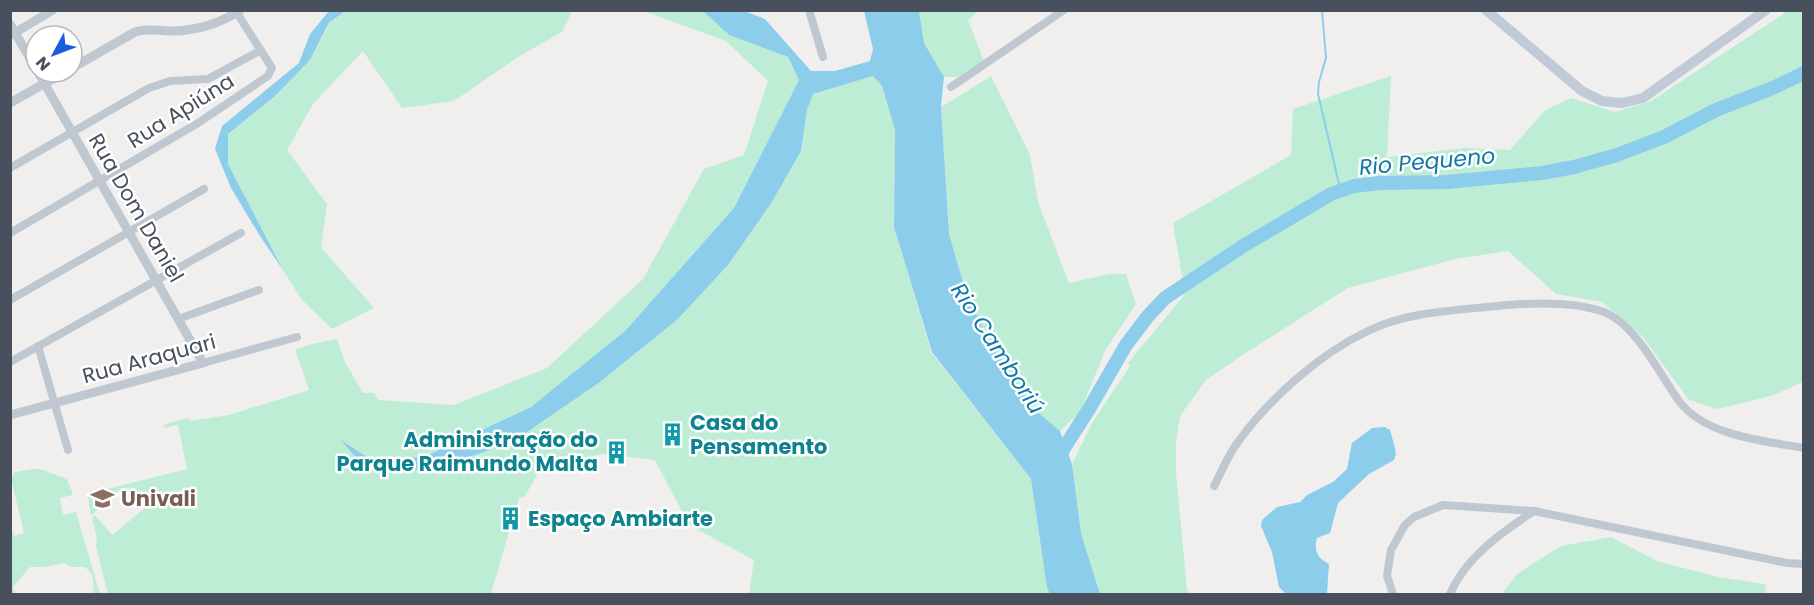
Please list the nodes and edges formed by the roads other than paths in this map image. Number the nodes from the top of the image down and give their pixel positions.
1 (53, 10) edge
2 (810, 10) edge
3 (1064, 10) edge
4 (1486, 10) edge
5 (1766, 10) edge
6 (239, 12) edge
7 (12, 30) edge
8 (24, 49) edge
9 (261, 50) junction
10 (823, 57) dead end
11 (84, 61) edge
12 (45, 84) joint
13 (951, 87) dead end
14 (10, 103) edge
15 (72, 132) junction
16 (10, 168) edge
17 (100, 181) junction
18 (204, 189) dead end
19 (129, 232) junction
20 (10, 233) edge
21 (241, 233) dead end
22 (156, 280) junction
23 (259, 291) dead end
24 (10, 300) edge
25 (178, 319) junction
26 (297, 337) dead end
27 (38, 346) junction
28 (10, 362) edge
29 (203, 363) junction
30 (54, 403) junction
31 (10, 415) edge
32 (1803, 448) edge
33 (68, 450) dead end
34 (1214, 486) dead end
35 (1534, 511) junction
36 (1803, 564) edge
37 (1393, 594) edge
38 (1450, 594) edge

1 - 7 street
2 - 10 street
3 - 13 street
4 - 5 main road
6 - 9 street
6 - 11 street
7 - 8 street, Rua Dom Daniel
9 - 15 street
9 - 17 street, Rua Apiúna
12 - 14 street
12 - 15 street, Rua Dom Daniel
15 - 16 street
15 - 17 street, Rua Dom Daniel
17 - 19 street, Rua Dom Daniel
17 - 20 street, Rua Apiúna
18 - 19 street
19 - 22 street, Rua Dom Daniel
19 - 24 street
21 - 22 street
22 - 25 street, Rua Dom Daniel
22 - 27 street
23 - 25 street
25 - 29 street, Rua Dom Daniel
26 - 29 street, Rua Araquari
27 - 28 street
27 - 30 street
29 - 30 street, Rua Araquari
30 - 31 street, Rua Araquari
30 - 33 street
32 - 34 street
35 - 36 street
35 - 37 street
35 - 38 street

